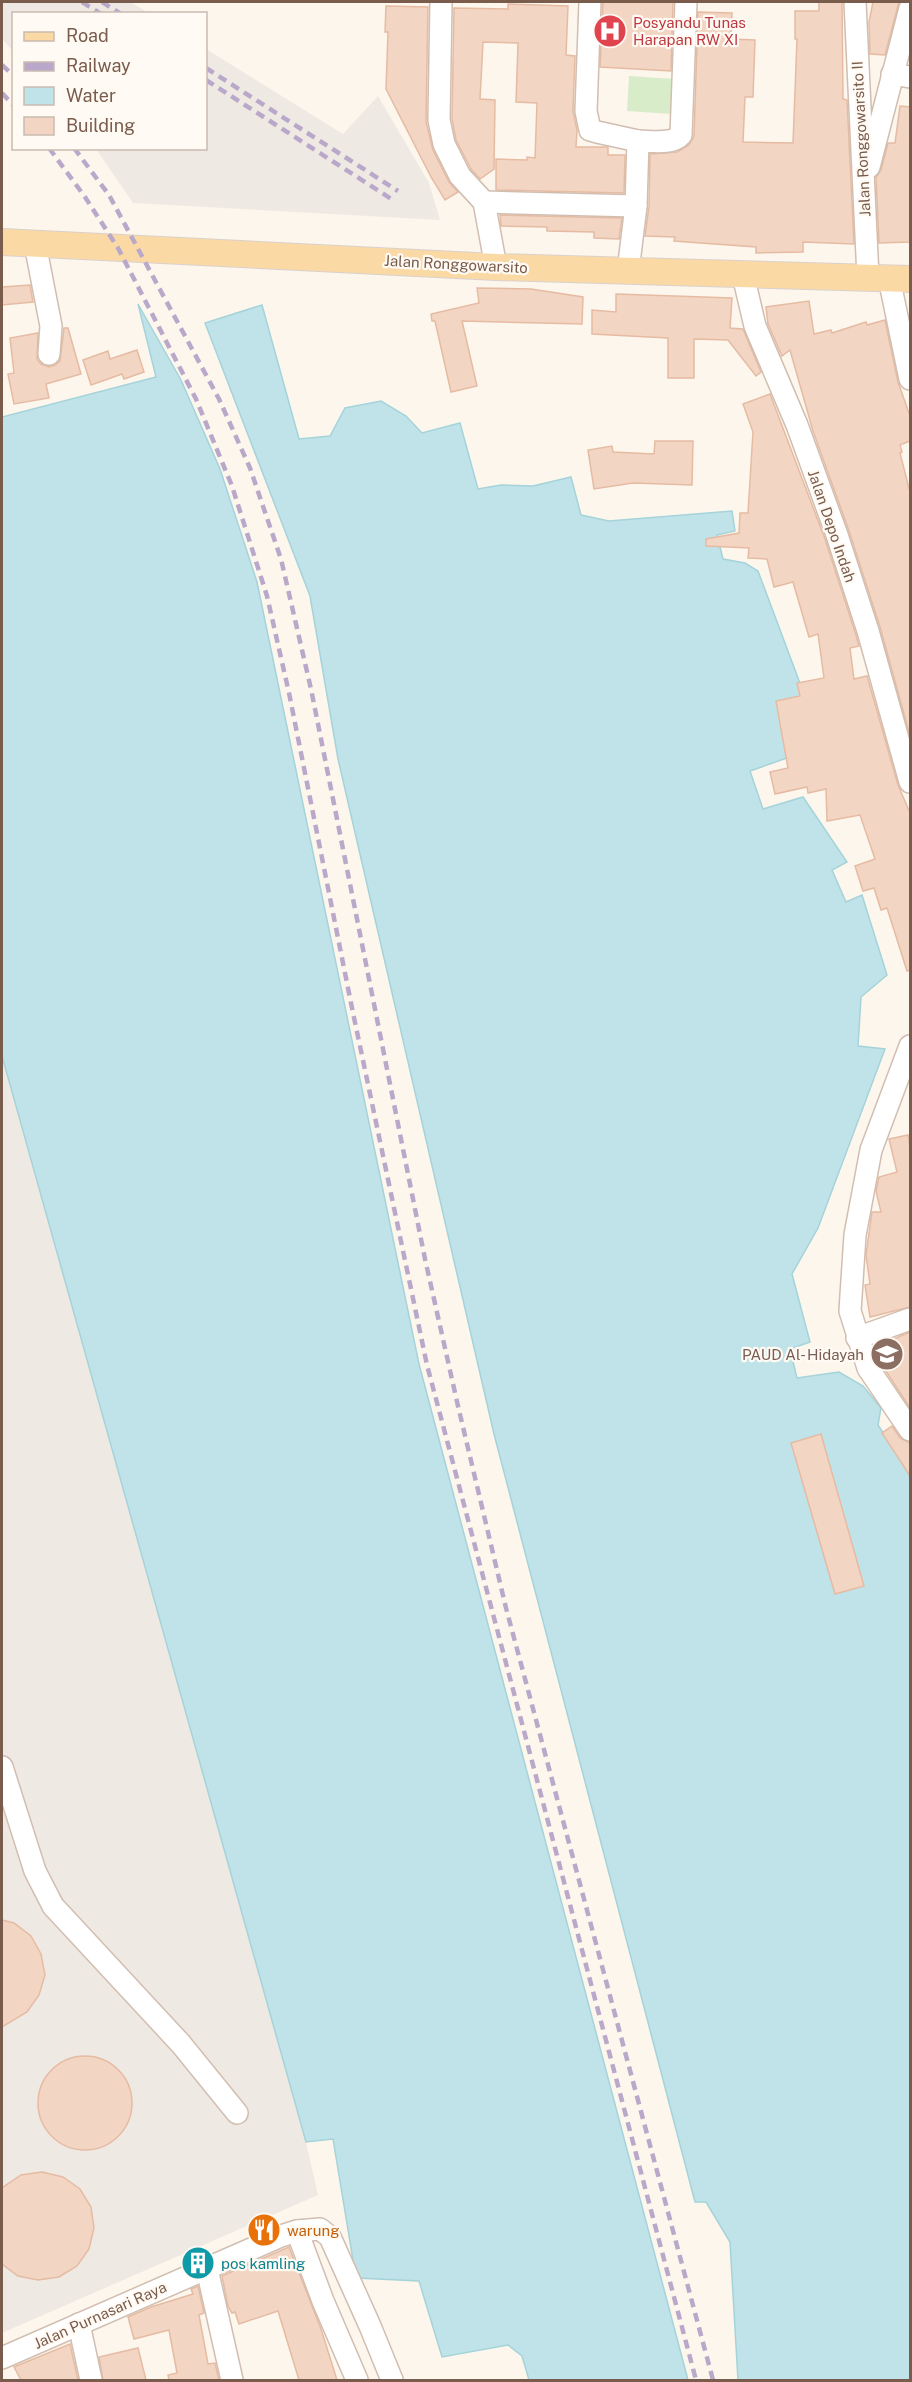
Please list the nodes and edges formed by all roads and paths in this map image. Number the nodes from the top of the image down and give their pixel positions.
1 (441, 2) edge
2 (590, 2) edge
3 (686, 2) edge
4 (855, 2) edge
5 (910, 8) edge
6 (901, 75) edge
7 (638, 141) junction
8 (863, 192) junction
9 (484, 202) junction
10 (636, 206) junction
11 (2, 242) edge
12 (35, 244) junction
13 (496, 267) junction
14 (628, 271) junction
15 (743, 274) junction
16 (889, 278) edge
17 (49, 354) dead end
18 (910, 379) edge
19 (910, 782) edge
20 (910, 1046) edge
21 (910, 1319) edge
22 (857, 1338) junction
23 (910, 1430) edge
24 (2, 1767) edge
25 (237, 2113) dead end
26 (297, 2231) junction
27 (207, 2269) junction
28 (79, 2324) junction
29 (2, 2358) edge
30 (91, 2380) edge
31 (232, 2380) edge
32 (357, 2380) edge
33 (392, 2380) edge

1 - 9 street
2 - 7 street
3 - 7 street
4 - 8 street, Jalan Ronggowarsito II
5 - 6 street
6 - 8 street
7 - 10 street
8 - 16 street, Jalan Ronggowarsito II
9 - 10 street
9 - 13 street
10 - 14 street
11 - 12 main road, Jalan Ronggowarsito
12 - 13 main road, Jalan Ronggowarsito
12 - 17 street
13 - 14 main road, Jalan Ronggowarsito
14 - 15 main road, Jalan Ronggowarsito
15 - 16 main road, Jalan Ronggowarsito
15 - 19 street, Jalan Depo Indah
16 - 18 street, Jalan Ronggowarsito II
20 - 22 street
21 - 22 street
22 - 23 street
24 - 25 street
26 - 27 street, Jalan Purnasari Raya
26 - 32 street
26 - 33 street
27 - 28 street, Jalan Purnasari Raya
27 - 31 street
28 - 29 street, Jalan Purnasari Raya
28 - 30 street

